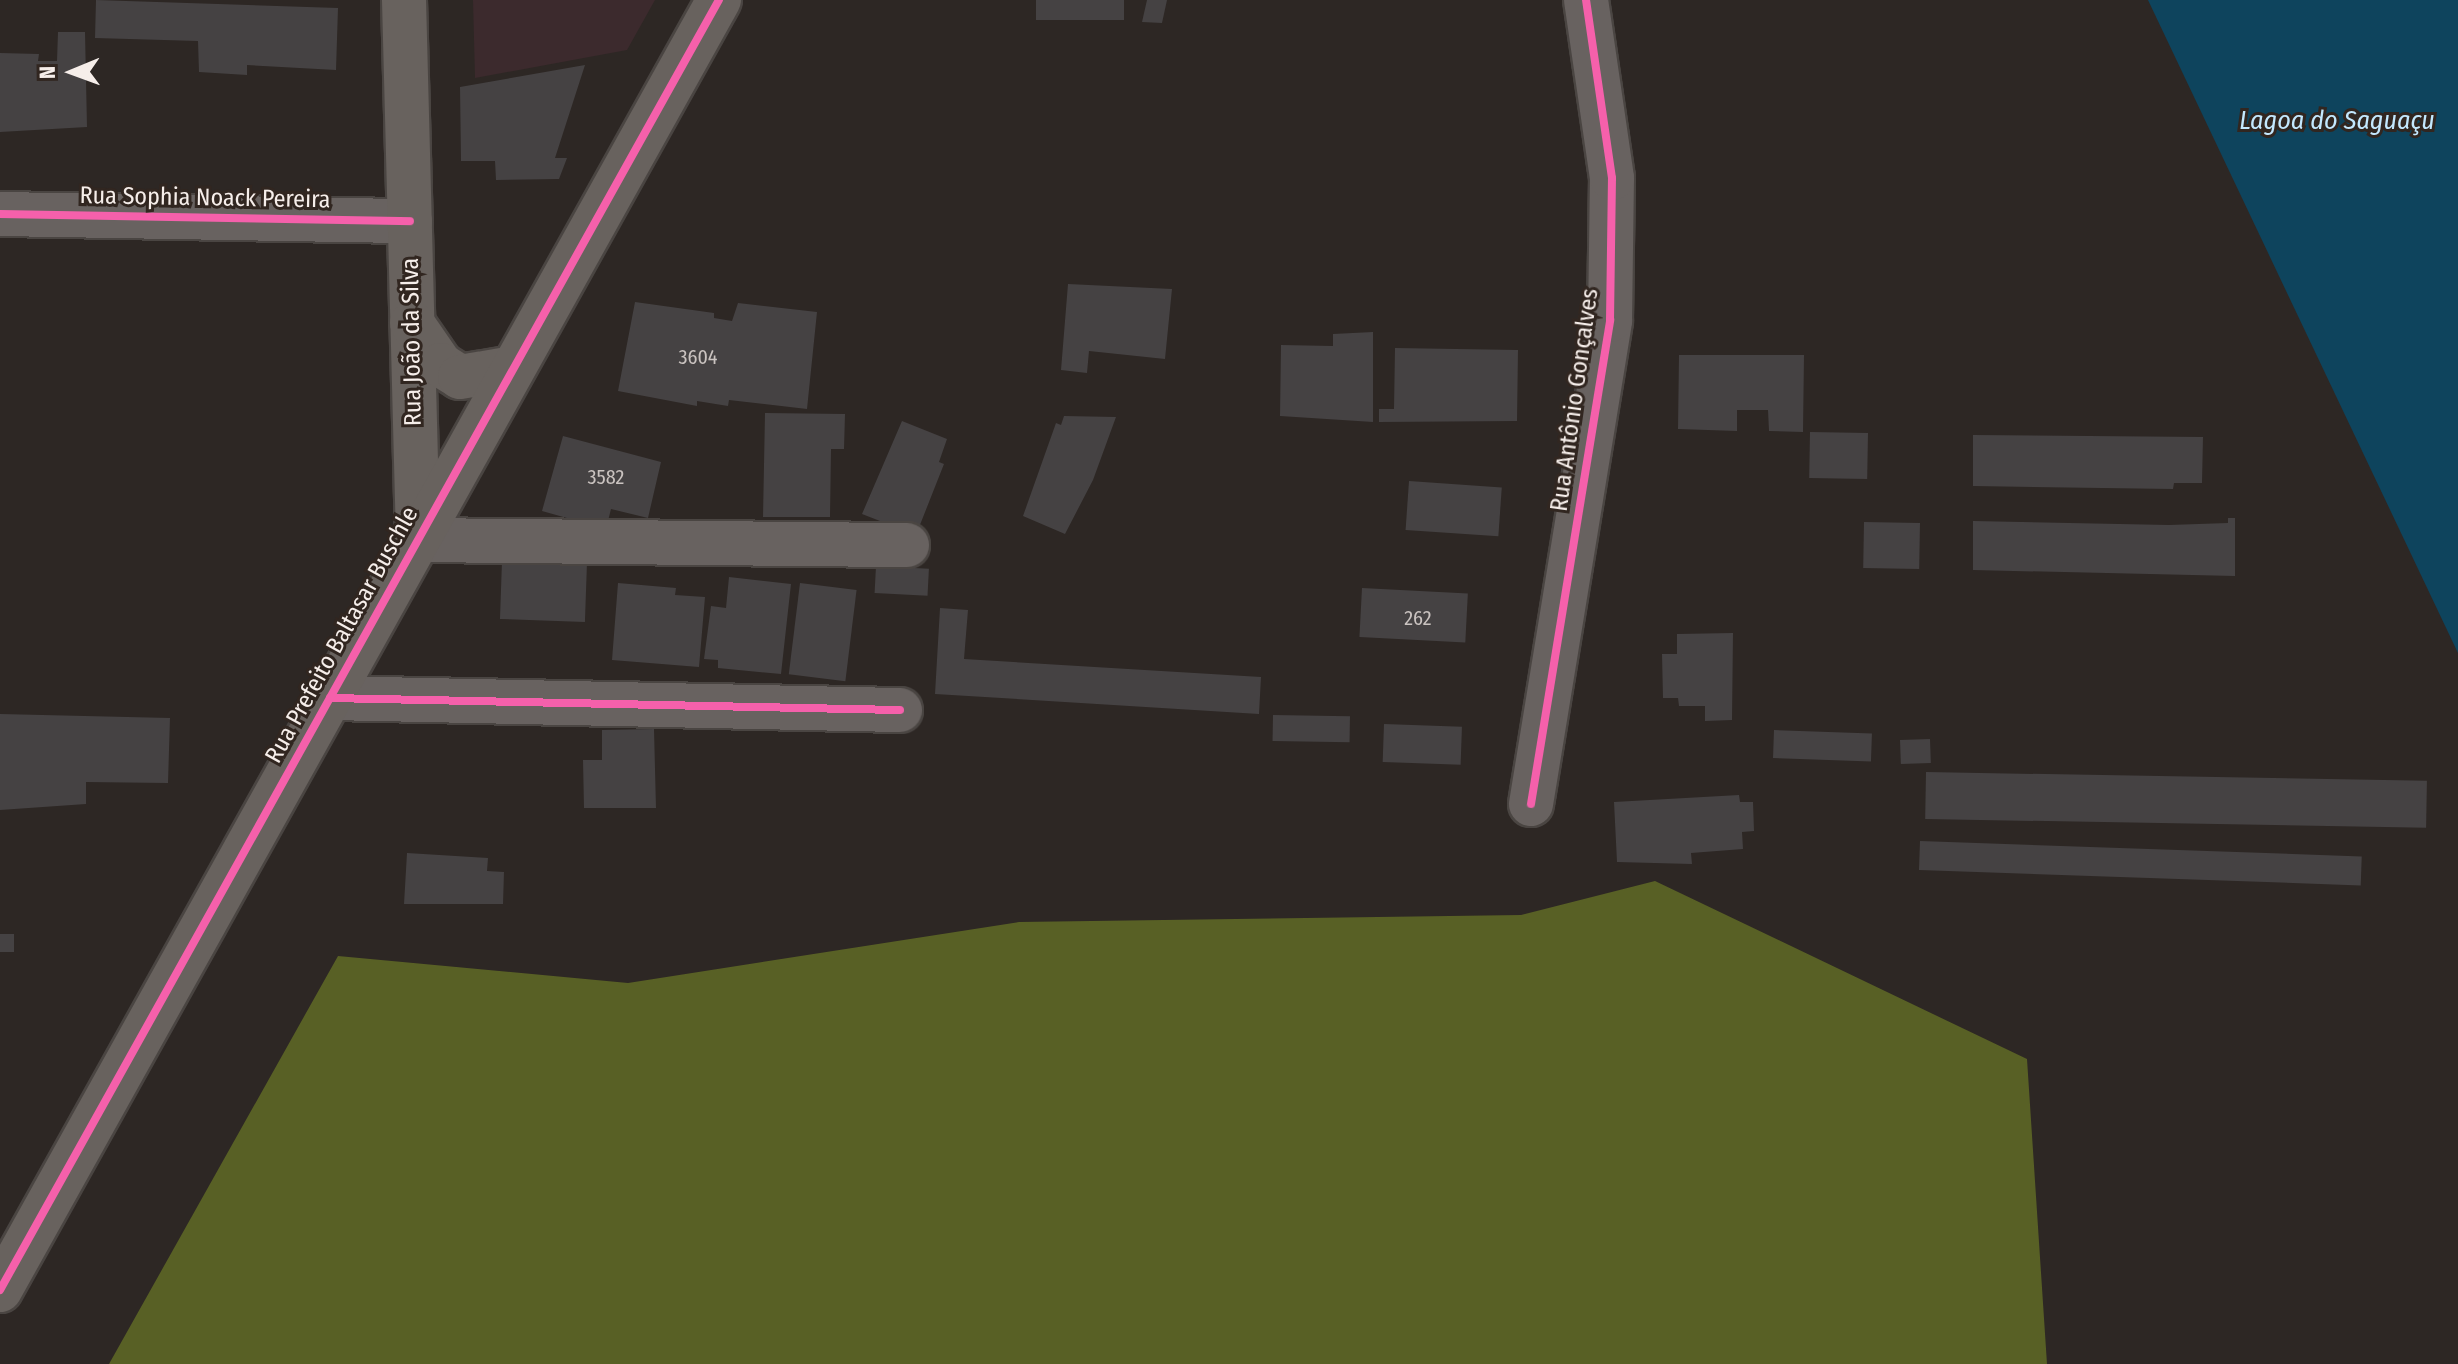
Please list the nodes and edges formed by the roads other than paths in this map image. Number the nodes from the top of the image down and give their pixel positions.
1 (404, 0) edge
2 (719, 0) edge
3 (1586, 0) edge
4 (0, 214) edge
5 (410, 221) junction
6 (412, 323) junction
7 (513, 368) junction
8 (418, 540) junction
9 (907, 545) dead end
10 (330, 698) junction
11 (900, 710) dead end
12 (1531, 804) dead end
13 (0, 1290) edge

1 - 5 main road, Rua João da Silva
2 - 7 main road, Rua Prefeito Baltasar Buschle
3 - 12 street, Rua Antônio Gonçalves
4 - 5 street, Rua Sophia Noack Pereira
5 - 6 main road, Rua João da Silva
6 - 7 main road
6 - 8 main road, Rua João da Silva
7 - 8 main road, Rua Prefeito Baltasar Buschle
8 - 9 street
8 - 10 main road, Rua Prefeito Baltasar Buschle
10 - 11 street
10 - 13 main road, Rua Prefeito Baltasar Buschle

